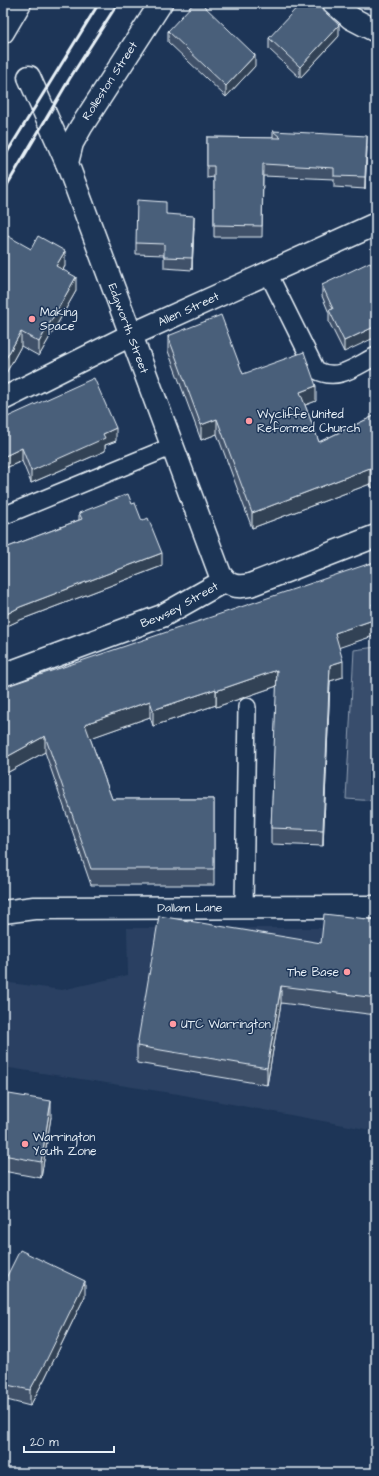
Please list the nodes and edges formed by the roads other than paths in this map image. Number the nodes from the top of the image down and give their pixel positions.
1 (20, 3) edge
2 (161, 3) edge
3 (334, 3) edge
4 (376, 31) edge
5 (3, 32) edge
6 (29, 77) dead end
7 (67, 163) junction
8 (376, 224) edge
9 (268, 273) junction
10 (131, 335) junction
11 (376, 356) edge
12 (3, 399) edge
13 (173, 446) junction
14 (3, 516) edge
15 (376, 536) edge
16 (224, 581) junction
17 (3, 675) edge
18 (247, 707) dead end
19 (244, 906) junction
20 (376, 907) edge
21 (3, 912) edge

1 - 5 main road
2 - 7 main road, Rolleston Street
3 - 4 main road
6 - 7 main road, Edgworth Street
7 - 10 main road, Edgworth Street
8 - 9 main road, Allen Street
9 - 10 main road, Allen Street
9 - 11 lane
10 - 12 main road, Allen Street
10 - 13 main road, Edgworth Street
13 - 14 lane
13 - 16 main road, Edgworth Street
15 - 16 main road, Bewsey Street
16 - 17 main road, Bewsey Street
18 - 19 lane
19 - 20 main road, Dallam Lane
19 - 21 main road, Dallam Lane

